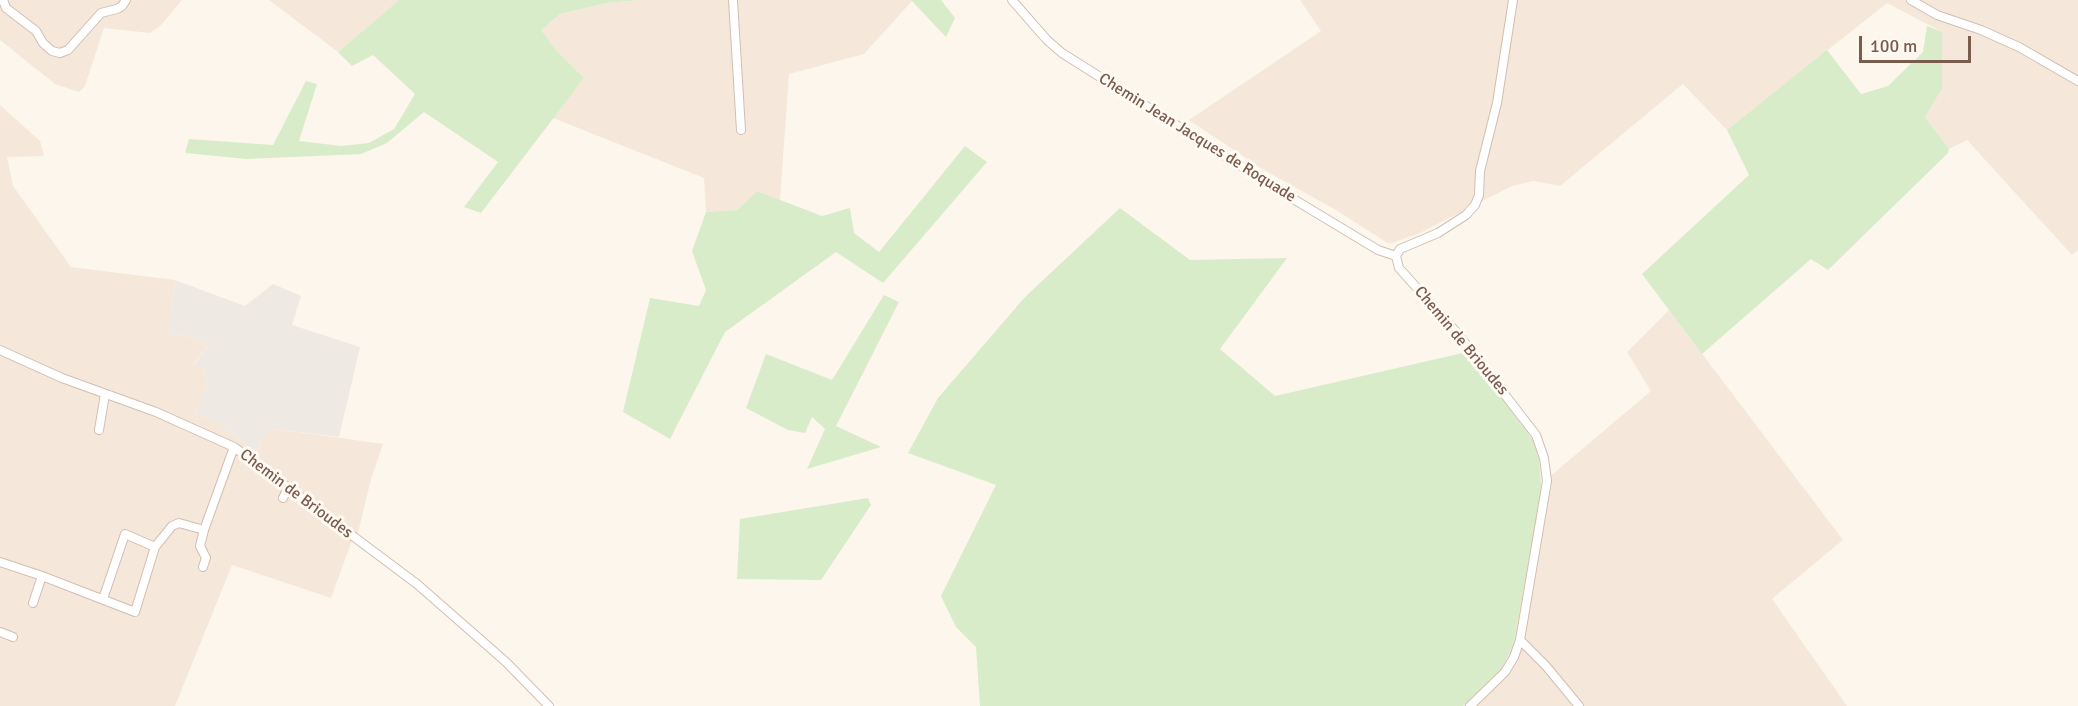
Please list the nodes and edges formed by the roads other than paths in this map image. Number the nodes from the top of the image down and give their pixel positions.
1 (3, 0) edge
2 (126, 0) edge
3 (733, 0) edge
4 (1012, 0) edge
5 (1513, 0) edge
6 (1911, 0) edge
7 (2078, 81) edge
8 (741, 130) dead end
9 (1396, 256) junction
10 (0, 350) edge
11 (105, 394) junction
12 (99, 430) dead end
13 (234, 447) junction
14 (288, 488) junction
15 (283, 498) dead end
16 (204, 530) junction
17 (155, 547) junction
18 (0, 562) edge
19 (203, 567) dead end
20 (42, 576) junction
21 (103, 599) junction
22 (33, 603) dead end
23 (0, 632) edge
24 (14, 637) dead end
25 (1520, 640) junction
26 (549, 706) edge
27 (1470, 706) edge
28 (1579, 706) edge

1 - 2 street
3 - 8 street
4 - 9 street, Chemin Jean Jacques de Roquade
5 - 9 street
6 - 7 street
9 - 25 street, Chemin de Brioudes
10 - 11 street, Chemin de Brioudes
11 - 12 street
11 - 13 street, Chemin de Brioudes
13 - 14 street, Chemin de Brioudes
13 - 16 street
14 - 15 street
14 - 26 street, Chemin de Brioudes
16 - 17 street
16 - 19 street
17 - 21 street
17 - 21 street
18 - 20 street
20 - 21 street
20 - 22 street
23 - 24 street
25 - 27 street, Chemin de Brioudes
25 - 28 street

